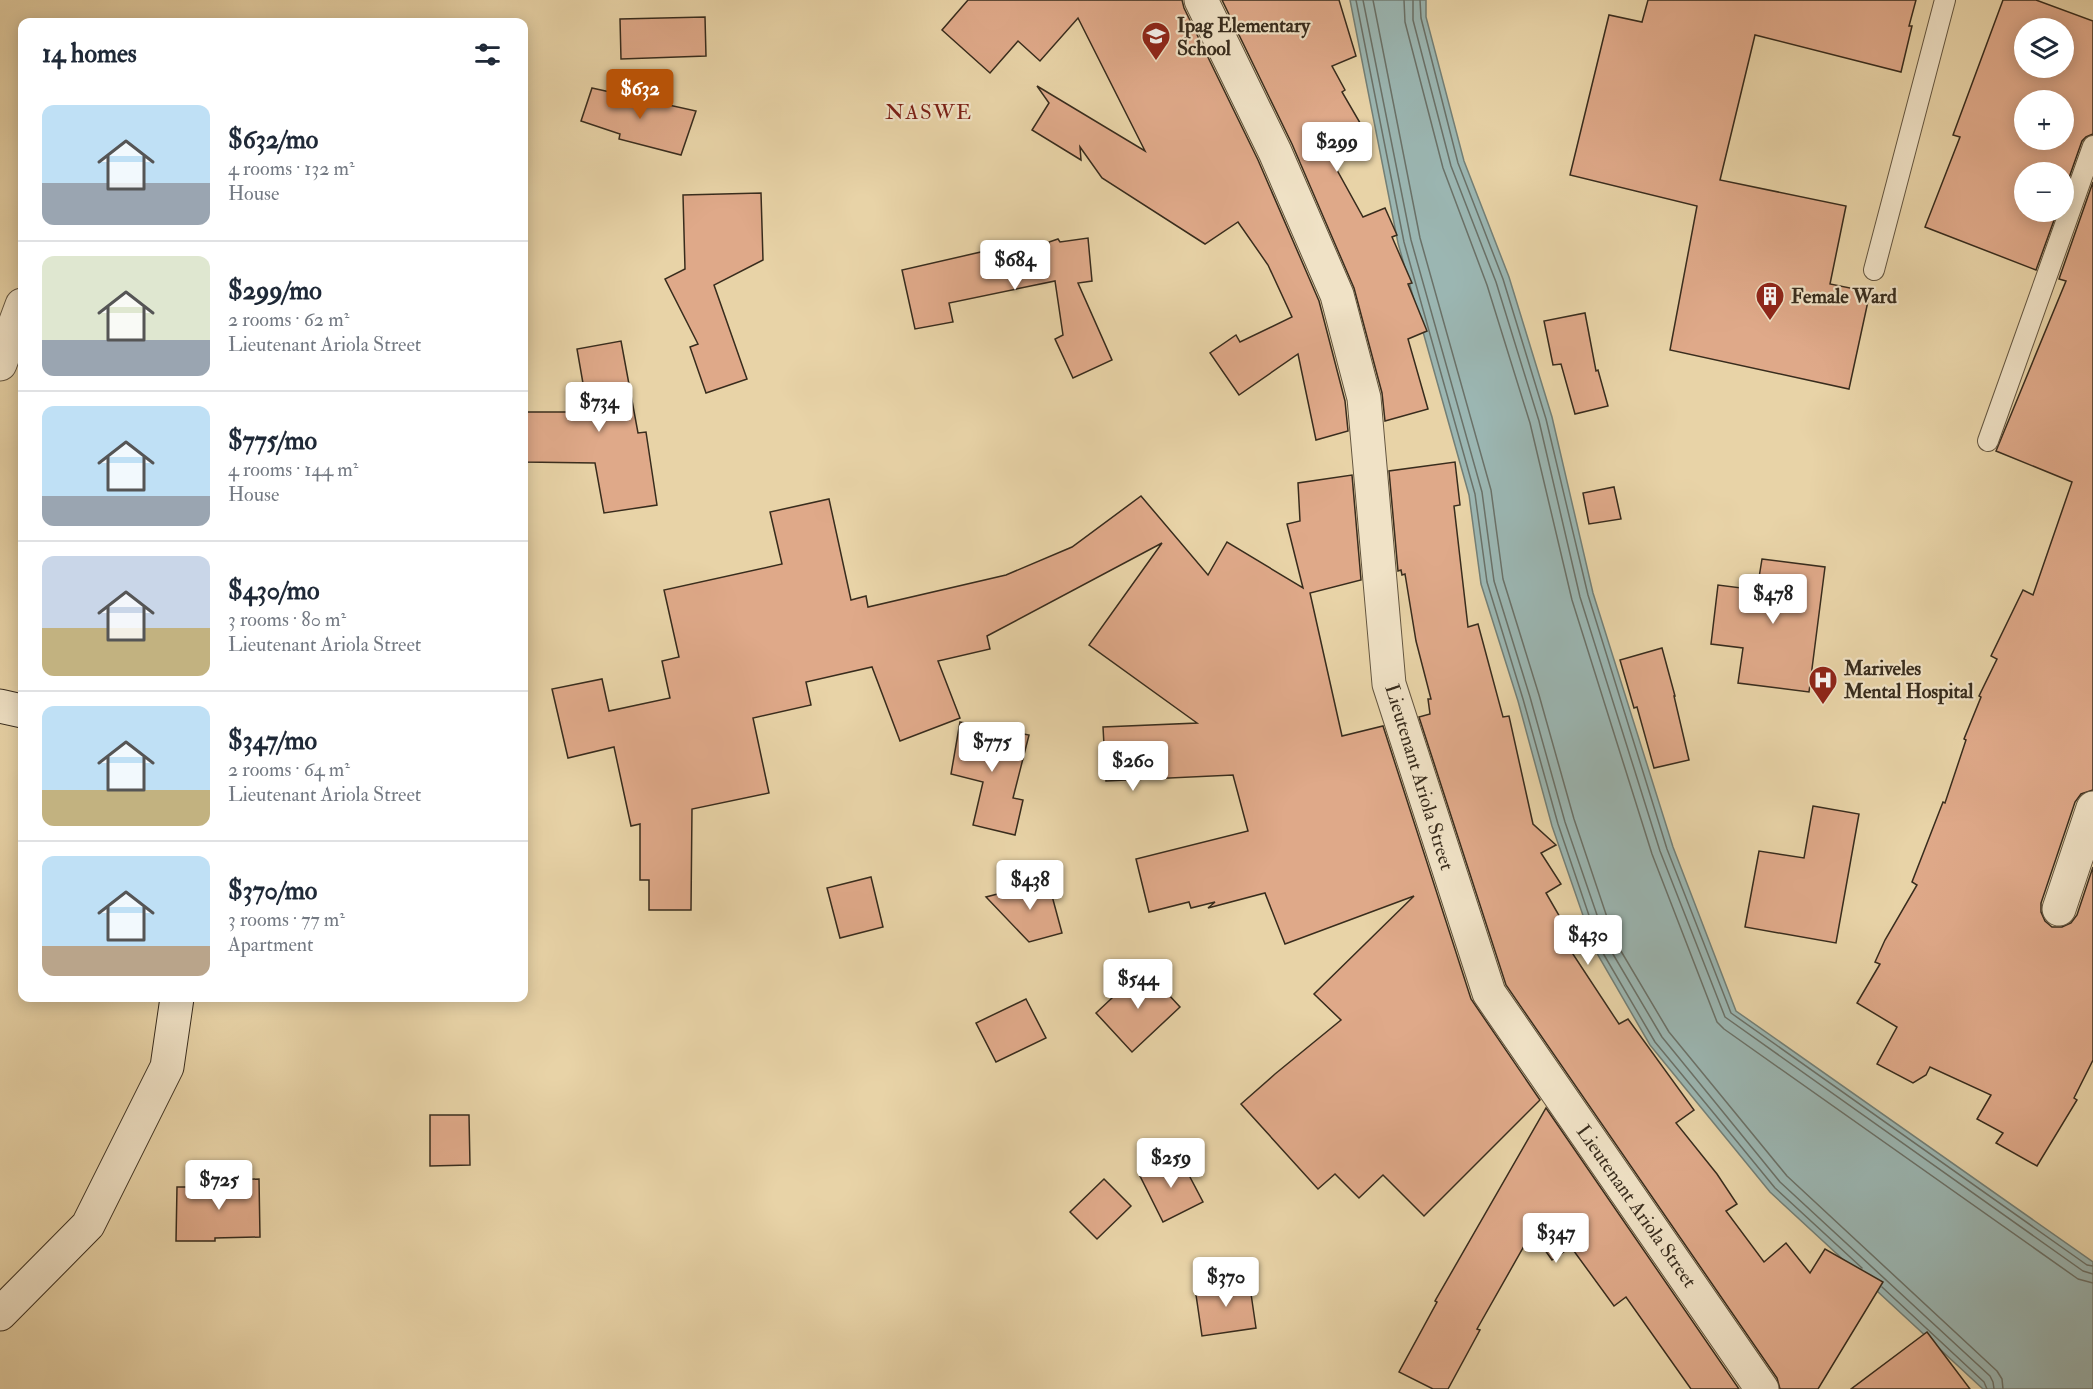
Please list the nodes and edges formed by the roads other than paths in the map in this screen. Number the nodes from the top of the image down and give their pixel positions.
1 (1201, 0) edge
2 (1945, 0) edge
3 (2093, 146) edge
4 (1874, 270) dead end
5 (18, 316) edge
6 (0, 364) edge
7 (1988, 441) dead end
8 (0, 706) edge
9 (18, 710) edge
10 (2093, 808) edge
11 (2060, 909) dead end
12 (176, 1002) edge
13 (0, 1314) edge
14 (1762, 1389) edge

1 - 14 street, Lieutenant Ariola Street
2 - 4 lane
3 - 7 lane
5 - 6 street
8 - 9 street
10 - 11 street
12 - 13 street

